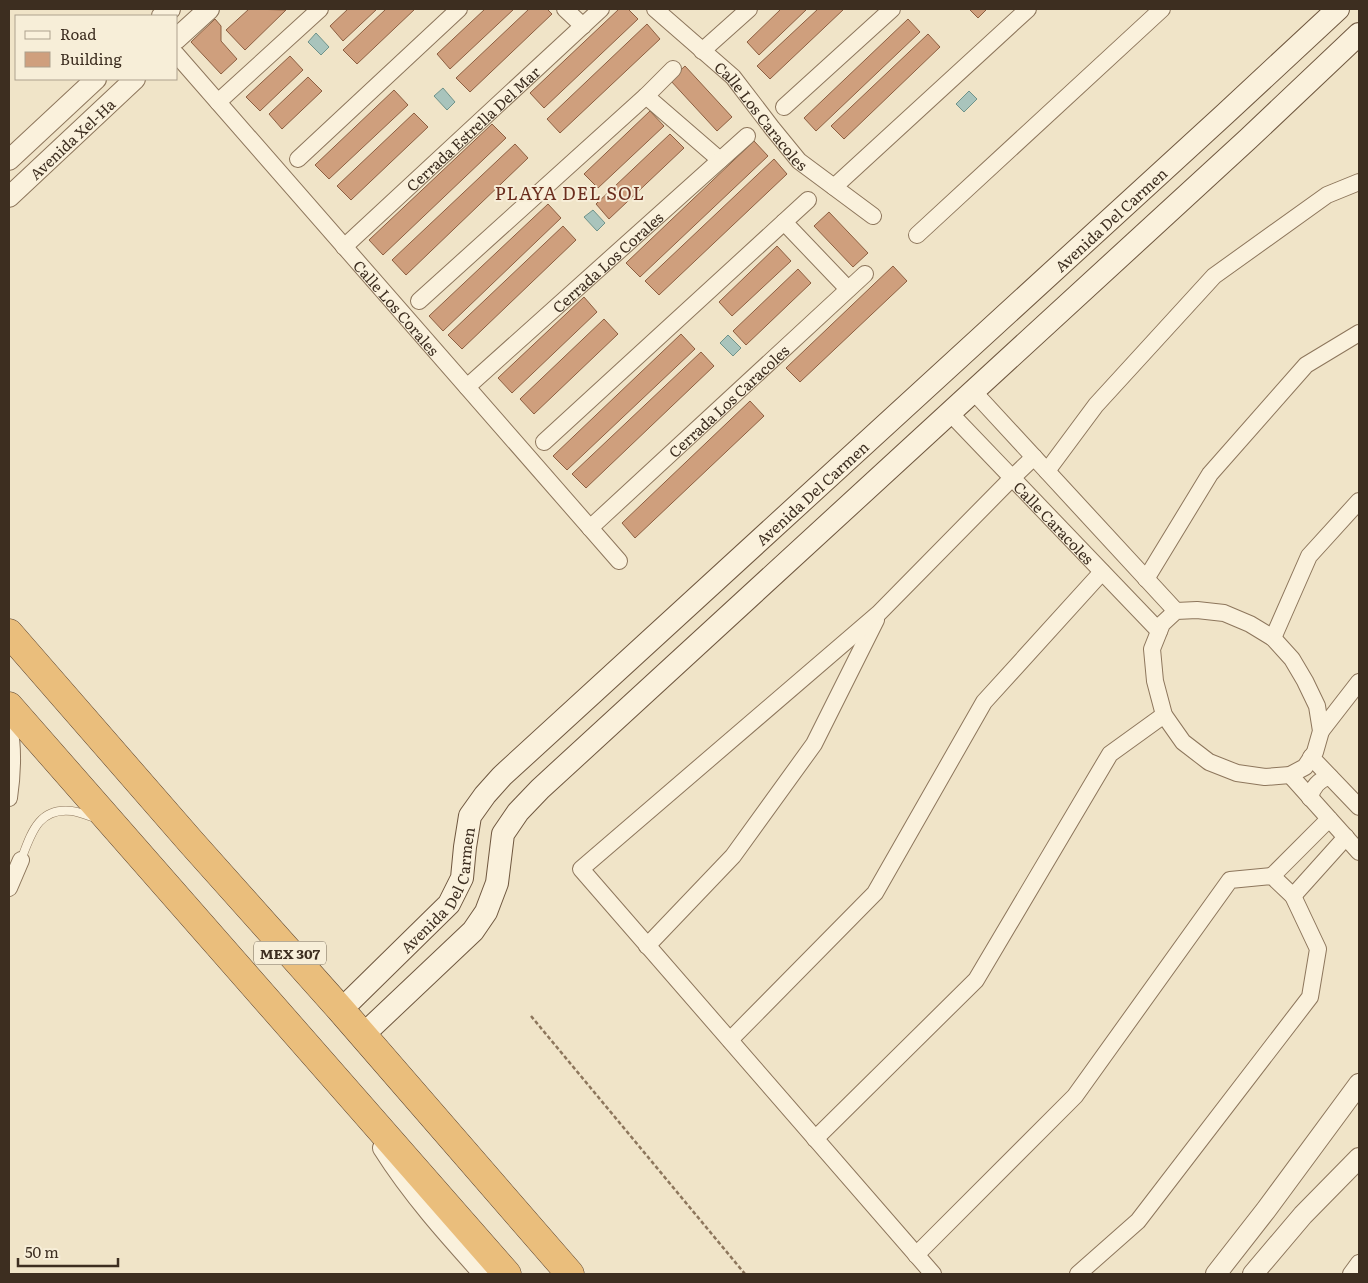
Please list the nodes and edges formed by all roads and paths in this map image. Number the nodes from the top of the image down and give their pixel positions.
1 (209, 9) edge
2 (320, 9) edge
3 (459, 9) edge
4 (565, 9) edge
5 (601, 9) edge
6 (656, 9) edge
7 (749, 9) edge
8 (892, 9) edge
9 (1028, 9) edge
10 (1162, 9) edge
11 (1338, 9) edge
12 (583, 26) junction
13 (1359, 34) edge
14 (178, 37) edge
15 (702, 51) junction
16 (178, 56) edge
17 (673, 69) dead end
18 (95, 80) edge
19 (133, 80) edge
20 (646, 96) junction
21 (218, 102) junction
22 (784, 108) dead end
23 (1225, 114) junction
24 (747, 136) dead end
25 (1248, 139) junction
26 (298, 159) dead end
27 (9, 160) edge
28 (720, 160) junction
29 (1359, 182) edge
30 (834, 187) junction
31 (9, 197) edge
32 (808, 200) dead end
33 (873, 216) dead end
34 (784, 222) junction
35 (917, 235) dead end
36 (344, 247) junction
37 (865, 274) dead end
38 (848, 289) junction
39 (420, 301) dead end
40 (1008, 313) junction
41 (1359, 333) edge
42 (1031, 338) junction
43 (467, 387) junction
44 (974, 391) junction
45 (950, 413) junction
46 (544, 442) dead end
47 (866, 443) junction
48 (1034, 457) junction
49 (890, 468) junction
50 (1047, 471) junction
51 (1012, 478) junction
52 (1359, 501) edge
53 (1096, 524) junction
54 (590, 528) junction
55 (1076, 544) junction
56 (619, 561) dead end
57 (1102, 572) junction
58 (1146, 579) junction
59 (1176, 611) junction
60 (879, 613) junction
61 (1159, 631) junction
62 (9, 634) edge
63 (1273, 638) junction
64 (1359, 682) edge
65 (582, 703) junction
66 (9, 706) edge
67 (1164, 716) junction
68 (9, 728) edge
69 (606, 729) junction
70 (1321, 732) junction
71 (1311, 757) junction
72 (1290, 775) junction
73 (1330, 777) junction
74 (9, 798) edge
75 (1310, 798) junction
76 (1359, 807) edge
77 (1329, 819) junction
78 (109, 821) junction
79 (1346, 837) junction
80 (1359, 852) edge
81 (21, 860) joint
82 (1272, 876) junction
83 (9, 888) edge
84 (1293, 896) junction
85 (432, 921) junction
86 (456, 946) junction
87 (647, 946) junction
88 (389, 963) junction
89 (412, 988) junction
90 (341, 1010) junction
91 (531, 1016) dead end
92 (362, 1036) junction
93 (730, 1040) junction
94 (1359, 1084) edge
95 (361, 1106) junction
96 (815, 1138) junction
97 (1359, 1158) edge
98 (916, 1255) junction
99 (1359, 1263) edge
100 (484, 1274) edge
101 (507, 1274) edge
102 (570, 1274) edge
103 (745, 1274) edge
104 (933, 1274) edge
105 (1078, 1274) edge
106 (1216, 1274) edge
107 (1253, 1274) edge
108 (1350, 1274) edge

1 - 14 street
2 - 21 street
3 - 26 street
4 - 12 street
5 - 12 street, Cerrada Estrella Del Mar
6 - 15 street, Calle Los Caracoles
7 - 15 street
8 - 22 street
9 - 30 street
10 - 35 street
11 - 23 main road, Avenida Del Carmen
12 - 36 street, Cerrada Estrella Del Mar
13 - 25 main road
15 - 30 street, Calle Los Caracoles
16 - 21 street, Calle Los Corales
17 - 20 street
18 - 27 street, Avenida Xel-Ha
19 - 31 street, Avenida Xel-Ha
20 - 28 street
20 - 39 street
21 - 36 street, Calle Los Corales
23 - 25 main road
23 - 40 main road, Avenida Del Carmen
24 - 28 street, Cerrada Los Corales
25 - 42 main road
28 - 43 street, Cerrada Los Corales
29 - 50 street
30 - 33 street, Calle Los Caracoles
32 - 34 street
34 - 38 street
34 - 46 street
36 - 43 street, Calle Los Corales
37 - 38 street, Cerrada Los Caracoles
38 - 54 street, Cerrada Los Caracoles
40 - 42 main road
40 - 47 main road, Avenida Del Carmen
41 - 58 street
42 - 44 main road
43 - 54 street, Calle Los Corales
44 - 45 main road
44 - 48 street, Calle Caracoles
45 - 49 main road
45 - 51 street, Calle Caracoles
47 - 49 main road
47 - 65 main road, Avenida Del Carmen
48 - 50 street, Calle Caracoles
48 - 51 street
49 - 69 main road
50 - 53 street, Calle Caracoles
51 - 55 street, Calle Caracoles
51 - 60 street
52 - 63 street
53 - 55 street
53 - 58 street, Calle Caracoles
54 - 56 street, Calle Los Corales
55 - 57 street, Calle Caracoles
57 - 61 street, Calle Caracoles
57 - 93 street
58 - 59 street, Calle Caracoles
59 - 61 street
59 - 63 street
60 - 87 street
60 - 87 street
61 - 67 street
62 - 90 highway, MEX 307
63 - 70 street
64 - 70 street
65 - 69 main road
65 - 85 main road, Avenida Del Carmen
66 - 78 highway, MEX 307
67 - 72 street
67 - 96 street
68 - 74 street
69 - 86 main road
70 - 71 street
71 - 72 street
71 - 73 street
72 - 75 street
73 - 75 street
73 - 76 street
75 - 77 street
77 - 79 street
77 - 82 street
78 - 81 lane
78 - 95 highway, MEX 307
79 - 80 street
79 - 84 street
81 - 83 street
82 - 84 street
82 - 98 street
84 - 105 street
85 - 86 main road
85 - 88 main road, Avenida Del Carmen
86 - 89 main road
87 - 93 street
88 - 89 main road
88 - 90 main road, Avenida Del Carmen
89 - 92 main road
90 - 92 highway, MEX 307
91 - 103 path
92 - 102 highway, MEX 307
93 - 96 street
94 - 106 street
95 - 100 street
95 - 101 highway, MEX 307
96 - 98 street
97 - 107 street
98 - 104 street
99 - 108 street

